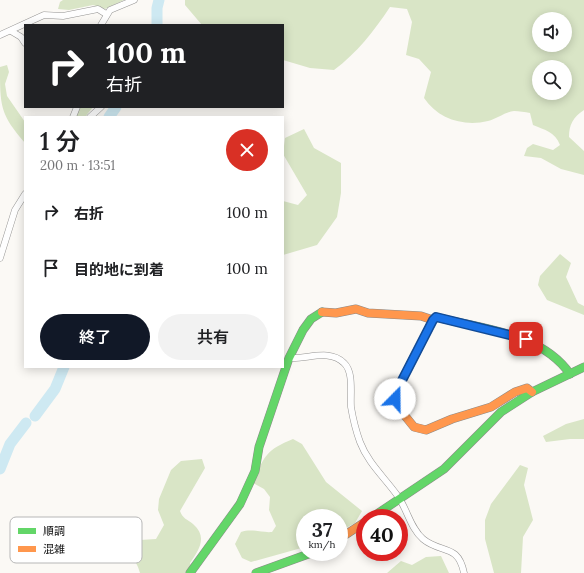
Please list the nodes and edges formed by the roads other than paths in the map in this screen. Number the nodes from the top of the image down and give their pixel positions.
1 (134, 0) edge
2 (106, 14) junction
3 (24, 24) edge
4 (24, 24) edge
5 (101, 24) edge
6 (1, 27) edge
7 (9, 31) junction
8 (0, 35) edge
9 (24, 42) edge
10 (99, 108) edge
11 (91, 116) edge
12 (24, 196) edge
13 (0, 258) edge
14 (433, 320) junction
15 (289, 358) junction
16 (584, 367) edge
17 (570, 374) junction
18 (532, 392) junction
19 (400, 500) junction
20 (386, 509) edge
21 (296, 559) edge
22 (190, 573) edge
23 (256, 573) edge
24 (464, 573) edge

1 - 2 street
2 - 3 street
2 - 5 street
4 - 7 street
6 - 7 street
7 - 8 street
7 - 9 street
10 - 11 street
12 - 13 street
14 - 15 street
14 - 17 street
14 - 18 street
15 - 19 street
15 - 22 street
16 - 17 street
17 - 18 street
18 - 19 street
19 - 20 street
19 - 24 street
21 - 23 street

